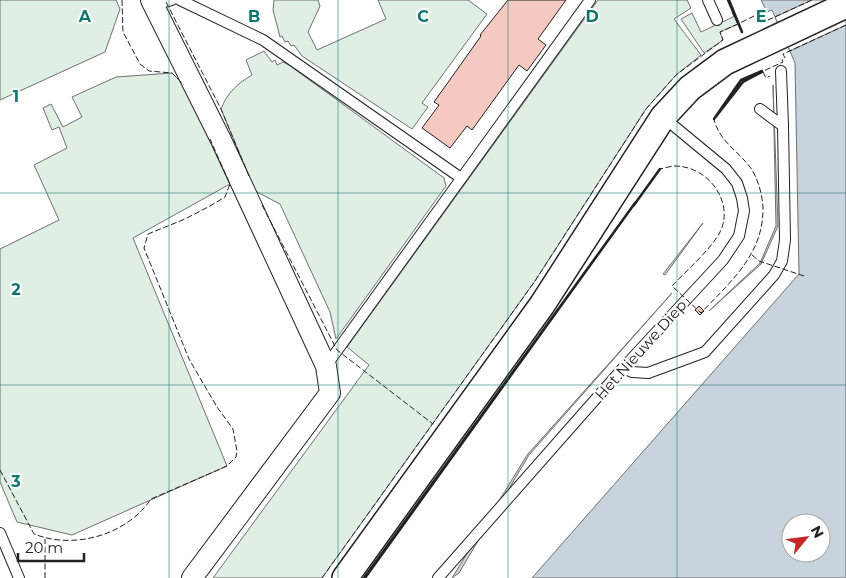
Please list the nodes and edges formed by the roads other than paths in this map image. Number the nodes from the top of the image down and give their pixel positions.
1 (180, 0) edge
2 (590, 0) edge
3 (708, 0) edge
4 (159, 2) edge
5 (845, 6) edge
6 (717, 20) dead end
7 (782, 71) dead end
8 (760, 110) dead end
9 (663, 117) junction
10 (782, 126) junction
11 (461, 178) junction
12 (326, 366) junction
13 (623, 368) junction
14 (0, 533) edge
15 (19, 578) edge
16 (192, 578) edge
17 (345, 578) edge
18 (438, 578) edge

1 - 11 lane
2 - 11 lane
3 - 6 lane
4 - 12 street
5 - 9 street
7 - 10 lane
8 - 10 lane
9 - 13 lane, Het Nieuwe Diep
9 - 17 street
10 - 13 lane
11 - 12 lane
12 - 16 street
13 - 18 lane, Het Nieuwe Diep
14 - 15 lane

